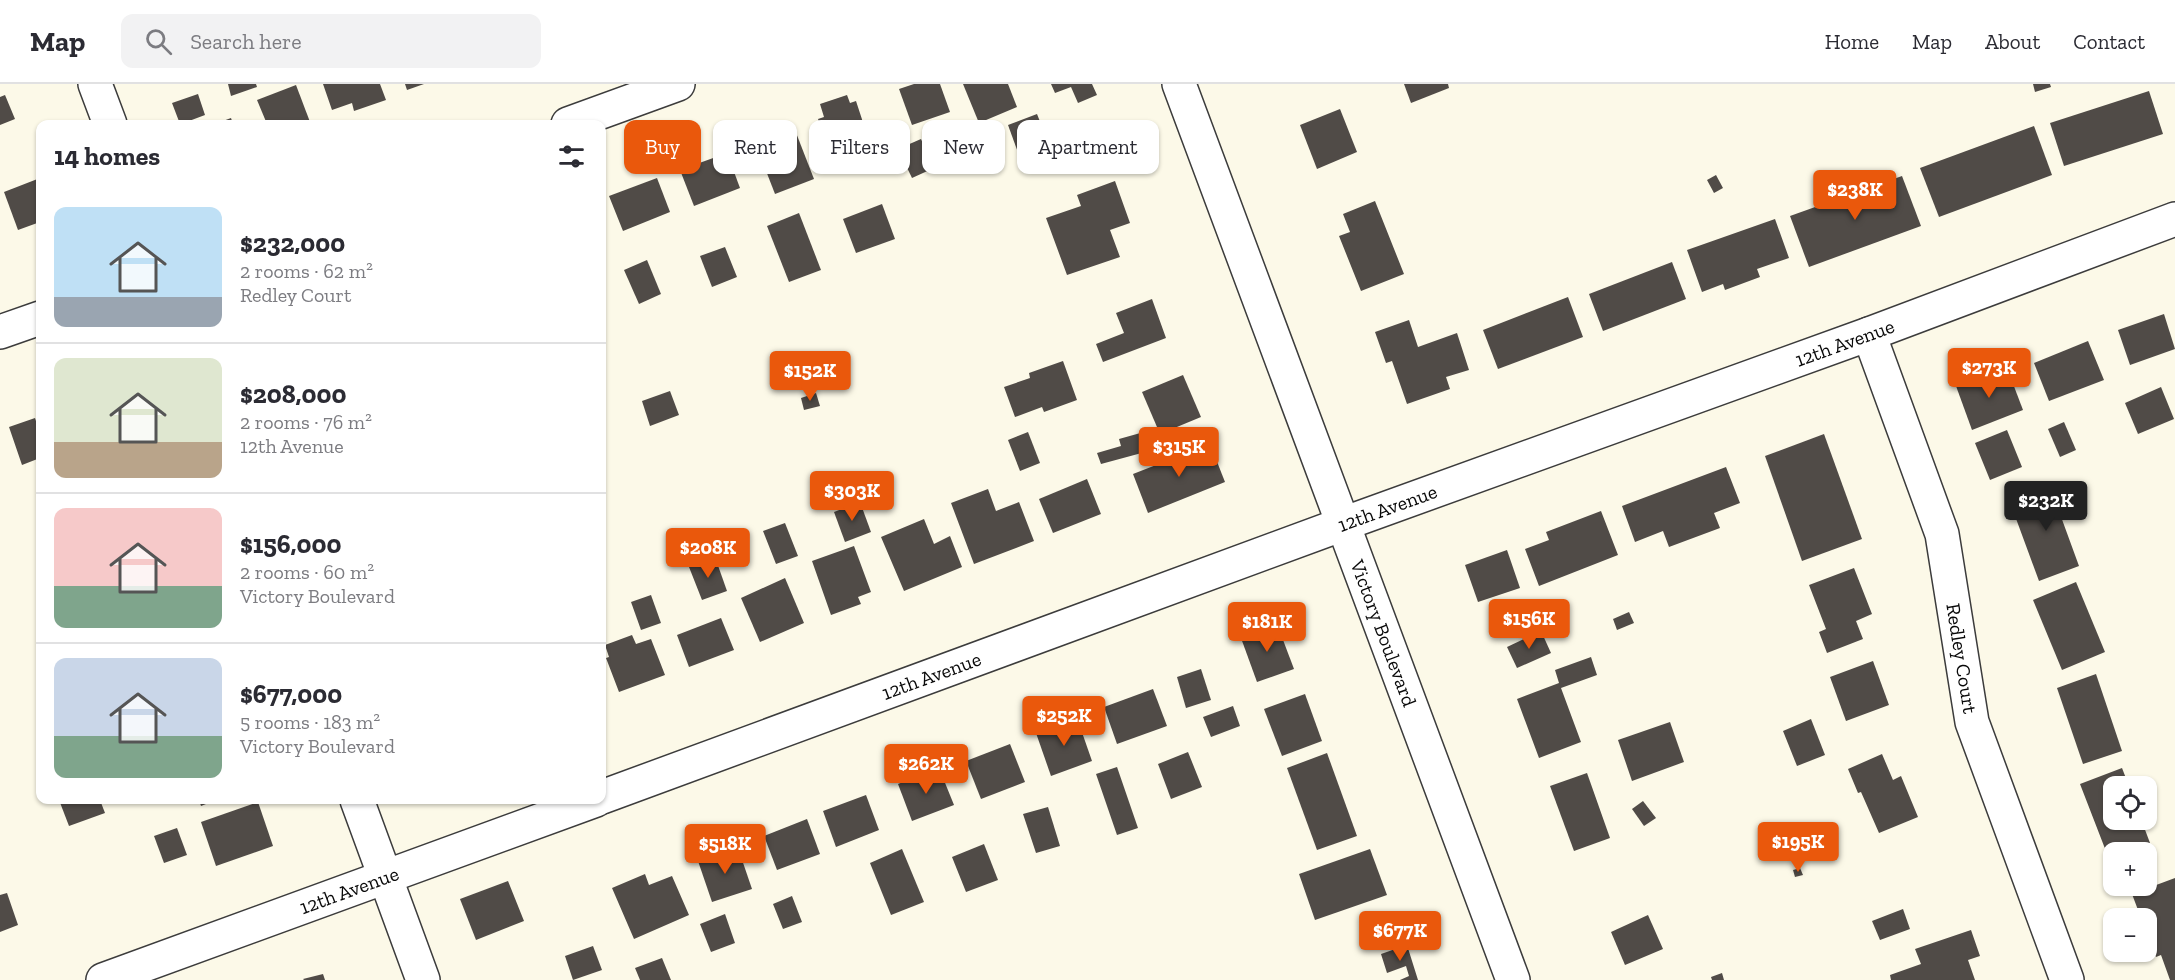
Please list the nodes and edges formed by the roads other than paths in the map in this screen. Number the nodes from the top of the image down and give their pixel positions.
1 (95, 84) edge
2 (678, 84) edge
3 (1179, 84) edge
4 (108, 120) edge
5 (579, 120) edge
6 (2175, 219) edge
7 (36, 319) edge
8 (0, 332) edge
9 (1869, 334) junction
10 (1343, 524) junction
11 (606, 796) edge
12 (359, 804) edge
13 (585, 804) edge
14 (386, 877) junction
15 (103, 980) edge
16 (423, 980) edge
17 (1513, 980) edge
18 (2067, 980) edge

1 - 4 street
2 - 5 street
3 - 10 street, Victory Boulevard
6 - 9 street, 12th Avenue
7 - 8 street
9 - 10 street, 12th Avenue
9 - 18 street, Redley Court
10 - 11 street, 12th Avenue
10 - 17 street, Victory Boulevard
12 - 14 street
13 - 14 street, 12th Avenue
14 - 15 street, 12th Avenue
14 - 16 street

